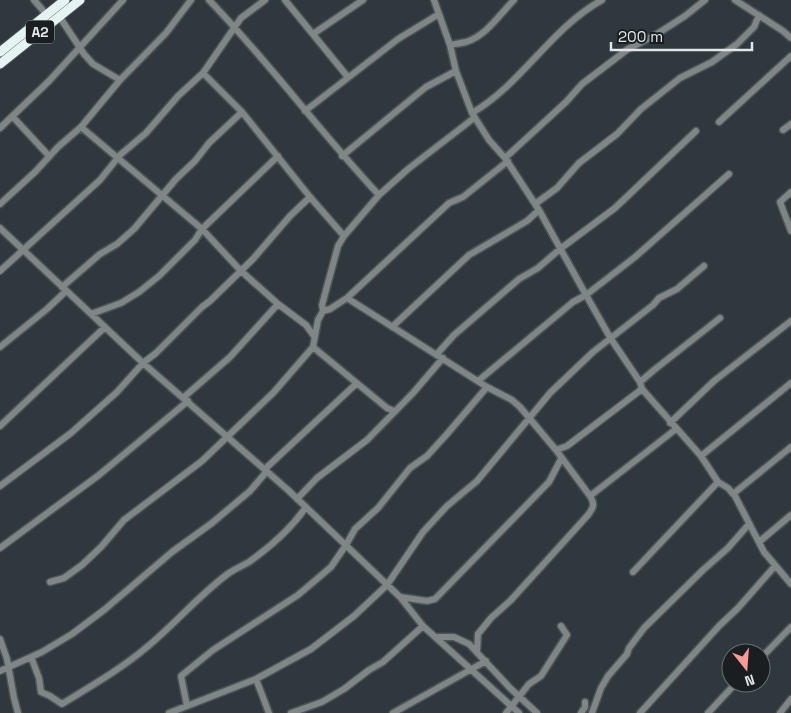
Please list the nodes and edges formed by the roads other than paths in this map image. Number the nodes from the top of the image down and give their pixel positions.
1 (34, 0) edge
2 (65, 0) edge
3 (80, 0) edge
4 (123, 0) edge
5 (192, 0) edge
6 (209, 0) edge
7 (265, 0) edge
8 (285, 0) edge
9 (363, 0) edge
10 (434, 0) edge
11 (514, 0) edge
12 (602, 0) edge
13 (705, 0) edge
14 (735, 0) edge
15 (47, 14) junction
16 (439, 14) junction
17 (758, 15) junction
18 (59, 16) junction
19 (235, 27) junction
20 (313, 34) junction
21 (791, 38) edge
22 (450, 44) junction
23 (80, 48) junction
24 (0, 52) edge
25 (791, 56) edge
26 (0, 64) edge
27 (456, 72) junction
28 (203, 73) junction
29 (347, 76) junction
30 (120, 80) junction
31 (305, 111) junction
32 (242, 112) junction
33 (473, 116) junction
34 (13, 117) junction
35 (719, 122) dead end
36 (791, 124) edge
37 (81, 127) junction
38 (0, 128) edge
39 (783, 130) dead end
40 (696, 132) dead end
41 (50, 156) junction
42 (278, 156) junction
43 (342, 156) junction
44 (119, 159) junction
45 (507, 159) junction
46 (729, 174) dead end
47 (791, 192) edge
48 (378, 195) junction
49 (163, 196) junction
50 (310, 197) junction
51 (0, 204) edge
52 (537, 207) junction
53 (0, 228) edge
54 (202, 230) junction
55 (791, 231) edge
56 (344, 236) junction
57 (560, 249) junction
58 (24, 250) junction
59 (704, 266) dead end
60 (0, 270) edge
61 (241, 271) junction
62 (64, 289) junction
63 (586, 295) junction
64 (347, 298) junction
65 (278, 304) junction
66 (323, 311) junction
67 (91, 314) junction
68 (720, 318) dead end
69 (318, 320) junction
70 (791, 321) edge
71 (306, 325) junction
72 (105, 327) junction
73 (392, 327) junction
74 (314, 336) junction
75 (611, 339) junction
76 (0, 347) edge
77 (313, 347) junction
78 (440, 356) junction
79 (143, 363) junction
80 (478, 381) junction
81 (357, 383) junction
82 (791, 383) edge
83 (641, 386) junction
84 (487, 387) junction
85 (186, 399) junction
86 (394, 411) junction
87 (529, 418) junction
88 (670, 423) junction
89 (0, 426) edge
90 (676, 429) junction
91 (228, 436) junction
92 (791, 447) edge
93 (556, 450) junction
94 (701, 456) junction
95 (561, 459) junction
96 (266, 470) junction
97 (718, 482) junction
98 (0, 486) edge
99 (734, 494) junction
100 (590, 496) junction
101 (297, 499) junction
102 (306, 507) junction
103 (791, 515) edge
104 (749, 524) junction
105 (759, 542) junction
106 (346, 545) junction
107 (0, 548) edge
108 (775, 566) junction
109 (633, 572) dead end
110 (50, 582) dead end
111 (387, 584) junction
112 (791, 584) edge
113 (400, 598) junction
114 (424, 626) junction
115 (561, 626) dead end
116 (791, 628) edge
117 (436, 637) junction
118 (0, 639) edge
119 (771, 648) edge
120 (477, 652) junction
121 (30, 657) junction
122 (486, 661) junction
123 (8, 668) junction
124 (471, 670) junction
125 (0, 671) edge
126 (256, 679) junction
127 (727, 693) edge
128 (519, 696) junction
129 (791, 700) edge
130 (585, 702) dead end
131 (187, 706) junction
132 (512, 706) junction
133 (18, 713) edge
134 (169, 713) edge
135 (269, 713) edge
136 (291, 713) edge
137 (394, 713) edge
138 (506, 713) edge
139 (519, 713) edge
140 (537, 713) edge
141 (581, 713) edge
142 (592, 713) edge
143 (640, 713) edge
144 (708, 713) edge
145 (780, 713) edge

1 - 15 street
2 - 15 highway, A2
3 - 18 highway, A2
4 - 23 street
5 - 30 street
6 - 19 street
7 - 19 street
8 - 20 street
9 - 20 street
10 - 16 street
11 - 22 street
12 - 33 street
13 - 45 street
14 - 17 street
15 - 24 highway, A2
16 - 22 street
16 - 29 street
17 - 21 street
17 - 52 street
18 - 23 street
18 - 26 highway, A2
19 - 28 street
19 - 31 street
20 - 29 street
22 - 27 street
23 - 30 street
23 - 34 street
25 - 35 street
27 - 33 street
27 - 43 street
28 - 32 street
28 - 44 street
29 - 31 street
30 - 37 street
31 - 43 street
32 - 42 street
32 - 49 street
33 - 45 street
33 - 48 street
34 - 38 street
34 - 41 street
36 - 39 street
37 - 41 street
37 - 44 street
40 - 57 street
41 - 51 street
42 - 50 street
42 - 54 street
43 - 48 street
44 - 49 street
44 - 58 street
45 - 52 street
45 - 64 street
46 - 63 street
47 - 55 street
48 - 56 street
49 - 54 street
49 - 62 street
50 - 56 street
50 - 61 street
52 - 57 street
52 - 73 street
53 - 58 street
54 - 61 street
54 - 67 street
56 - 66 street
57 - 63 street
57 - 78 street
58 - 60 street
58 - 62 street
59 - 75 street
61 - 65 street
61 - 79 street
62 - 67 street
62 - 76 street
63 - 75 street
63 - 80 street
64 - 66 street
64 - 73 street
65 - 71 street
65 - 85 street
66 - 69 street
67 - 72 street
68 - 83 street
69 - 71 street
69 - 74 street
70 - 88 street
71 - 74 street
72 - 79 street
72 - 89 street
73 - 78 street
74 - 77 street
75 - 83 street
75 - 87 street
77 - 81 street
77 - 91 street
78 - 80 street
78 - 86 street
79 - 85 street
79 - 98 street
80 - 84 street
81 - 86 street
81 - 96 street
82 - 94 street
83 - 88 street
83 - 93 street
84 - 87 street
84 - 106 street
85 - 91 street
85 - 107 street
86 - 101 street
87 - 93 street
87 - 111 street
88 - 90 street
90 - 94 street
90 - 100 street
91 - 96 street
91 - 110 street
92 - 99 street
93 - 95 street
94 - 97 street
95 - 100 street
95 - 113 street
96 - 101 street
96 - 121 street
97 - 99 street
97 - 109 street
99 - 104 street
100 - 120 street
101 - 102 street
102 - 106 street
102 - 121 street
103 - 105 street
104 - 105 street
104 - 142 street
105 - 108 street
106 - 111 street
106 - 131 street
108 - 112 street
108 - 143 street
111 - 113 street
111 - 126 street
113 - 114 street
114 - 117 street
114 - 136 street
115 - 128 street
116 - 119 street
117 - 120 street
117 - 124 street
118 - 123 street
120 - 122 street
121 - 123 street
122 - 124 street
122 - 128 street
123 - 125 street
123 - 133 street
124 - 132 street
124 - 137 street
126 - 131 street
126 - 135 street
127 - 144 street
128 - 132 street
128 - 140 street
129 - 145 street
130 - 141 street
131 - 134 street
132 - 138 street
132 - 139 street

